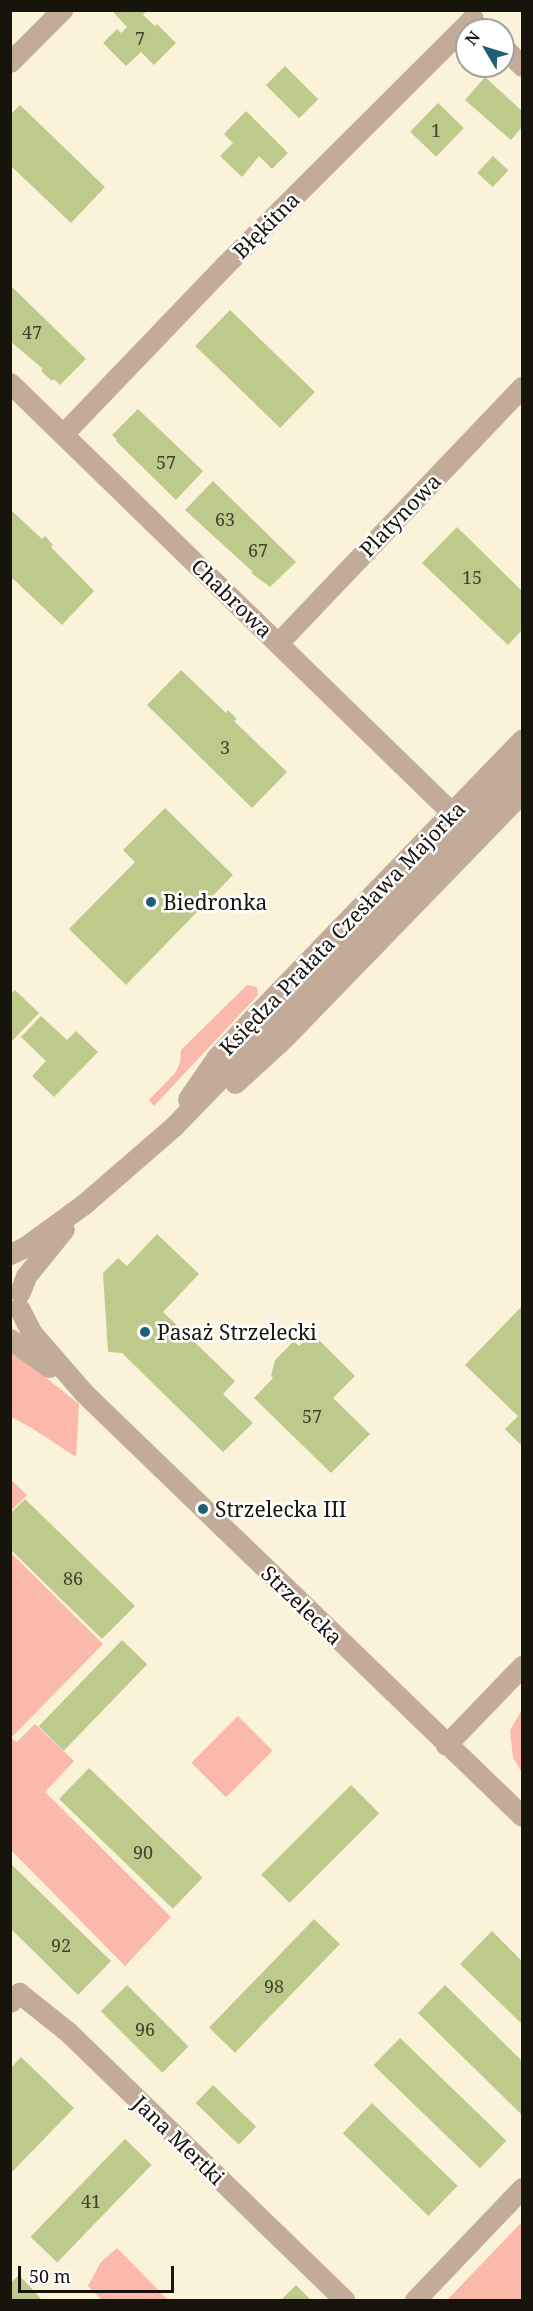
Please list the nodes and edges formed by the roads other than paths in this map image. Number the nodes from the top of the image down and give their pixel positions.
1 (62, 10) edge
2 (455, 39) edge
3 (10, 62) edge
4 (10, 383) edge
5 (522, 387) edge
6 (63, 434) junction
7 (278, 644) junction
8 (522, 740) edge
9 (522, 767) edge
10 (522, 792) edge
11 (452, 813) junction
12 (174, 1126) junction
13 (84, 1204) junction
14 (10, 1254) edge
15 (10, 1272) edge
16 (16, 1307) edge
17 (10, 1339) edge
18 (84, 1393) junction
19 (522, 1666) edge
20 (446, 1745) junction
21 (522, 1816) edge
22 (10, 2002) edge
23 (522, 2188) edge
24 (345, 2301) edge
25 (415, 2301) edge

1 - 3 street
2 - 6 street, Błękitna
4 - 6 street, Chabrowa
5 - 7 street, Platynowa
6 - 7 street, Chabrowa
7 - 11 street, Chabrowa
8 - 11 street, Księdza Prałata Czesława Majorka
9 - 12 street, Księdza Prałata Czesława Majorka
10 - 12 street, Księdza Prałata Czesława Majorka
11 - 12 street, Księdza Prałata Czesława Majorka
12 - 13 street, Księdza Prałata Czesława Majorka
13 - 14 street, Księdza Prałata Czesława Majorka
13 - 16 street, Księdza Prałata Czesława Majorka
15 - 16 street, Strzelecka
16 - 18 street, Strzelecka
17 - 18 street, Strzelecka
18 - 20 street, Strzelecka
19 - 20 street
20 - 21 street, Strzelecka
22 - 24 street, Jana Mertki
23 - 25 street

